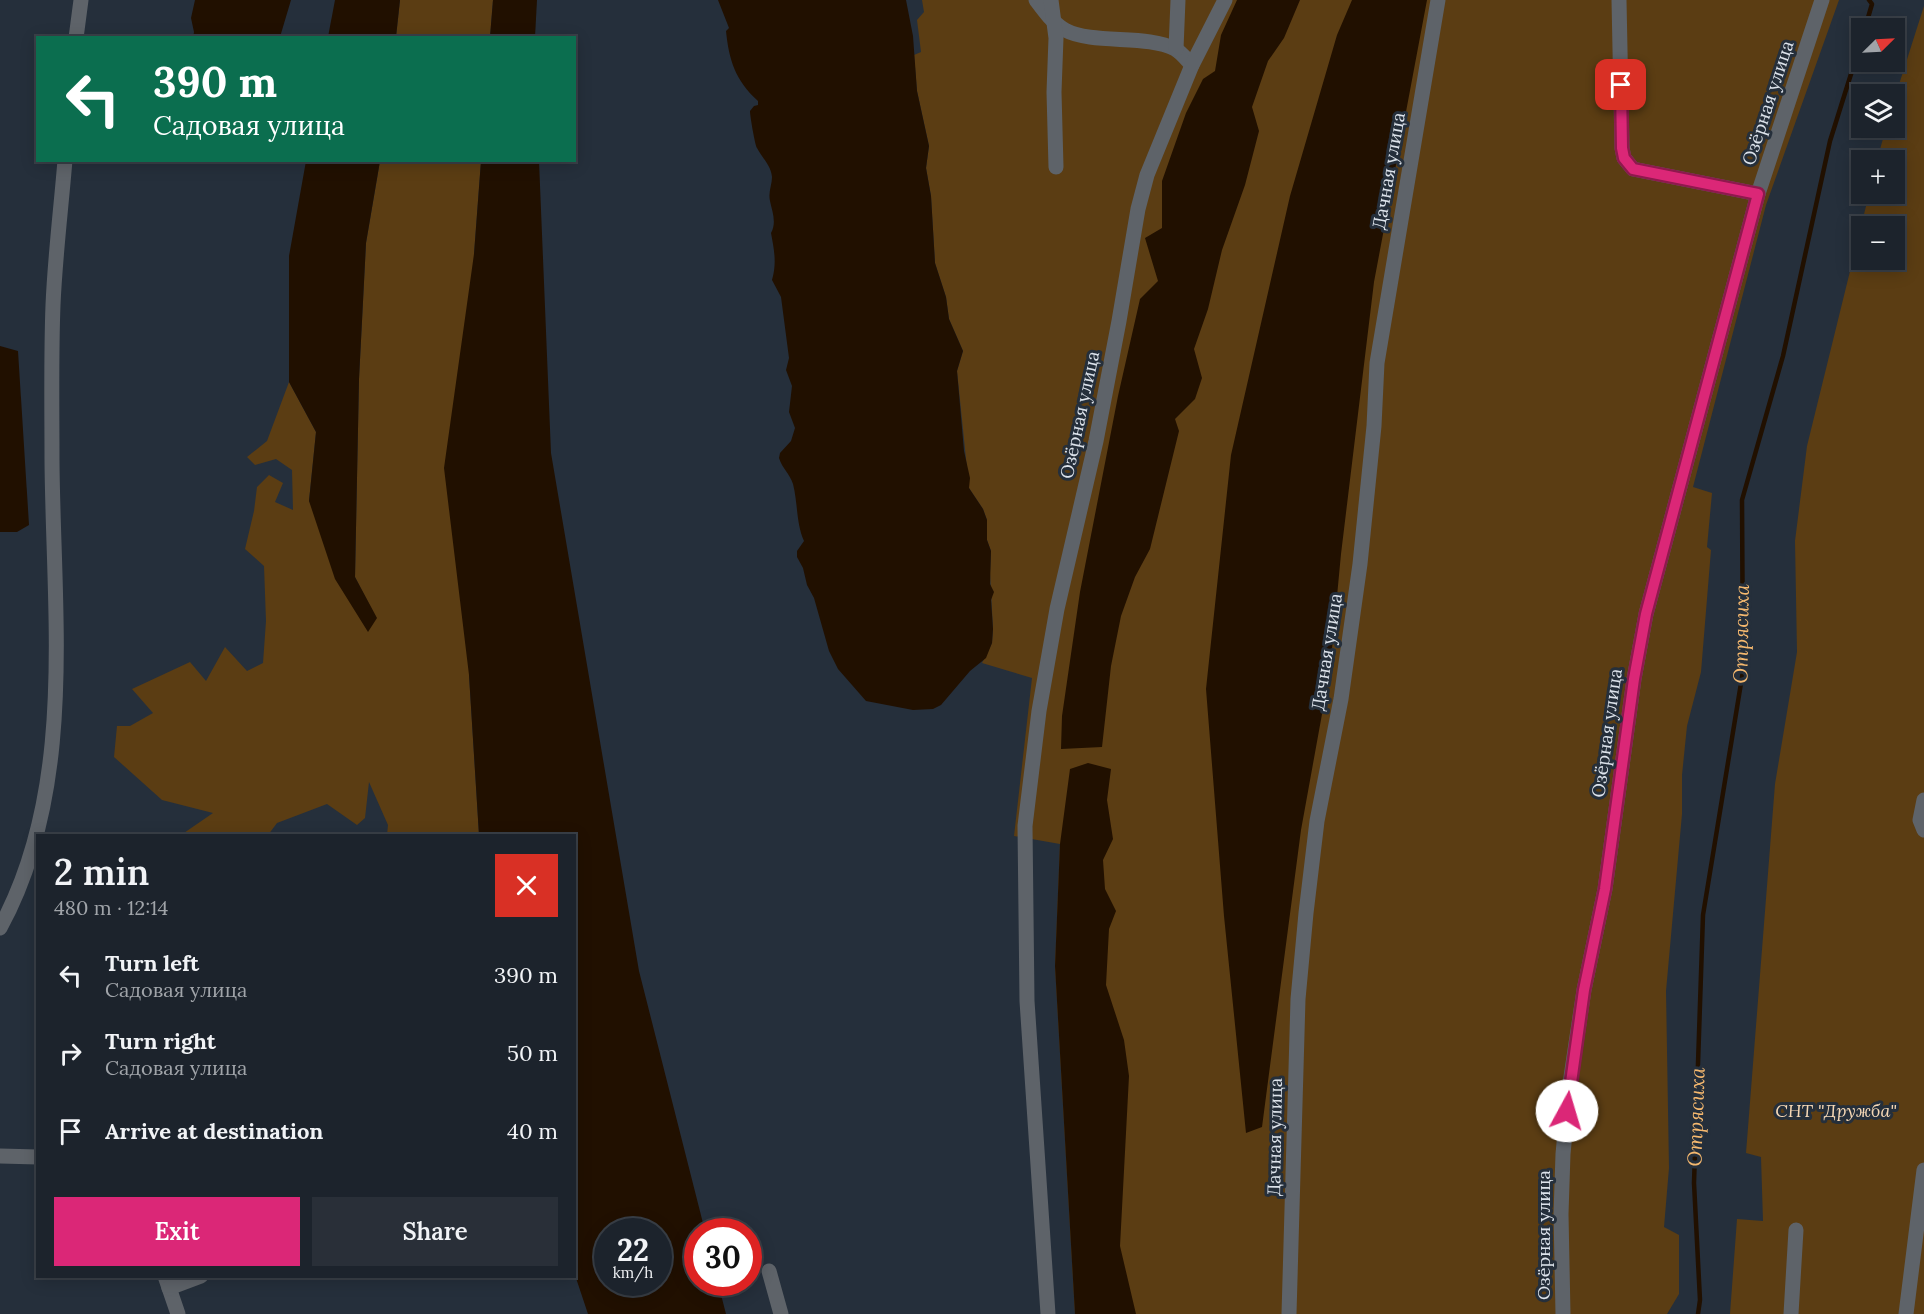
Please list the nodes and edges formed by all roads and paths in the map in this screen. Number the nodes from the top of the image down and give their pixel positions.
1 (81, 0) edge
2 (1036, 0) edge
3 (1051, 0) edge
4 (1178, 0) edge
5 (1225, 0) edge
6 (1438, 0) edge
7 (1619, 0) edge
8 (1822, 0) edge
9 (1056, 24) junction
10 (76, 36) edge
11 (1176, 49) junction
12 (1192, 65) junction
13 (65, 162) edge
14 (1056, 167) dead end
15 (1758, 194) junction
16 (1924, 800) edge
17 (1924, 830) edge
18 (37, 834) edge
19 (36, 839) edge
20 (0, 927) edge
21 (0, 1156) edge
22 (36, 1157) edge
23 (1924, 1170) edge
24 (1796, 1230) dead end
25 (770, 1271) dead end
26 (190, 1278) edge
27 (167, 1282) edge
28 (178, 1314) edge
29 (781, 1314) edge
30 (1048, 1314) edge
31 (1289, 1314) edge
32 (1563, 1314) edge
33 (1791, 1314) edge
34 (1906, 1314) edge

1 - 10 street
2 - 9 street
3 - 9 street
4 - 11 street
5 - 12 street, Озёрная улица
6 - 31 street, Дачная улица
7 - 15 street
8 - 15 street, Озёрная улица
9 - 11 street
9 - 14 street
11 - 12 street
12 - 30 street, Озёрная улица
13 - 18 street
15 - 32 street, Озёрная улица
16 - 17 street
19 - 20 street
21 - 22 street
23 - 34 street
24 - 33 street
25 - 29 street
26 - 27 street
27 - 28 street

